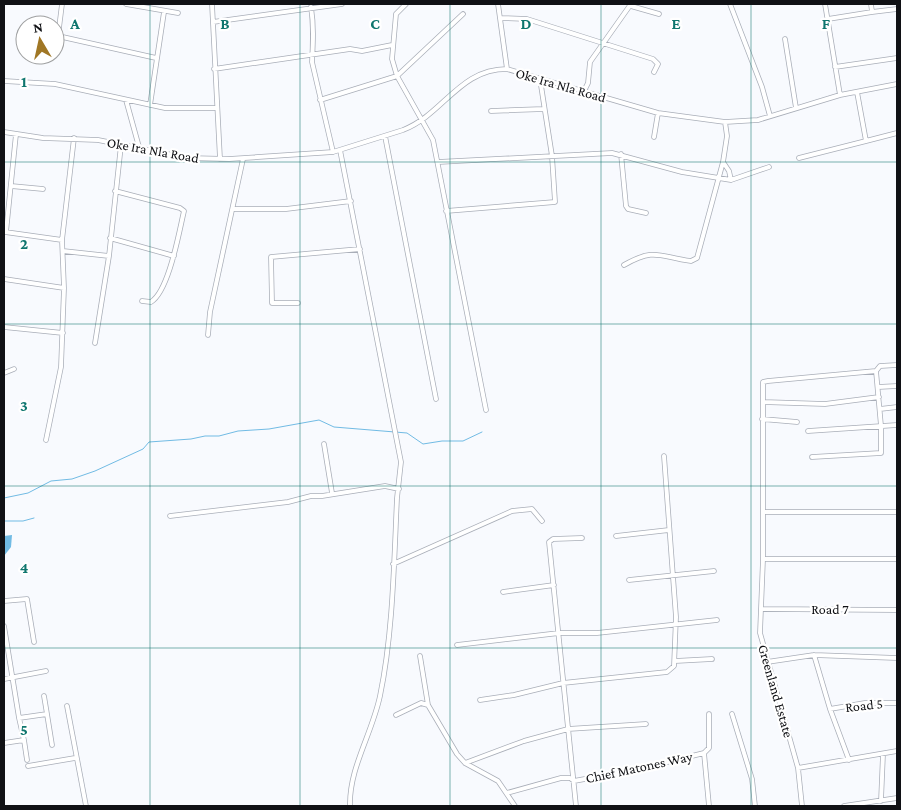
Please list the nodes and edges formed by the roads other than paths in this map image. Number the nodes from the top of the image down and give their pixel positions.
1 (126, 4) edge
2 (212, 4) edge
3 (342, 4) edge
4 (406, 4) edge
5 (498, 4) edge
6 (730, 4) edge
7 (825, 4) edge
8 (871, 4) edge
9 (631, 5) edge
10 (306, 6) edge
11 (312, 7) junction
12 (897, 9) edge
13 (164, 12) junction
14 (872, 12) junction
15 (178, 13) dead end
16 (463, 14) dead end
17 (659, 14) dead end
18 (500, 18) junction
19 (828, 19) junction
20 (213, 22) junction
21 (65, 38) edge
22 (785, 39) dead end
23 (604, 44) junction
24 (392, 45) junction
25 (312, 56) junction
26 (156, 58) junction
27 (897, 58) edge
28 (835, 67) junction
29 (214, 69) junction
30 (507, 69) junction
31 (654, 72) dead end
32 (397, 76) junction
33 (540, 79) junction
34 (4, 81) edge
35 (897, 84) edge
36 (584, 91) junction
37 (857, 92) junction
38 (840, 95) junction
39 (126, 100) junction
40 (320, 100) junction
41 (150, 105) junction
42 (216, 108) junction
43 (796, 108) junction
44 (544, 109) junction
45 (490, 111) dead end
46 (658, 113) junction
47 (770, 116) junction
48 (420, 120) junction
49 (725, 122) junction
50 (4, 132) edge
51 (897, 133) edge
52 (16, 134) junction
53 (386, 136) junction
54 (654, 137) dead end
55 (74, 138) junction
56 (866, 141) junction
57 (121, 145) junction
58 (139, 147) junction
59 (340, 150) junction
60 (333, 152) junction
61 (620, 154) junction
62 (552, 156) junction
63 (799, 158) dead end
64 (220, 159) junction
65 (243, 159) junction
66 (438, 162) junction
67 (723, 162) junction
68 (769, 167) dead end
69 (718, 178) junction
70 (731, 180) junction
71 (11, 186) junction
72 (43, 189) dead end
73 (115, 191) junction
74 (351, 201) junction
75 (234, 209) junction
76 (446, 211) junction
77 (646, 213) dead end
78 (5, 232) edge
79 (110, 238) junction
80 (62, 240) junction
81 (360, 249) junction
82 (63, 251) junction
83 (109, 256) junction
84 (174, 256) junction
85 (624, 265) dead end
86 (4, 279) edge
87 (64, 288) junction
88 (142, 301) dead end
89 (298, 303) dead end
90 (4, 326) edge
91 (63, 333) junction
92 (208, 335) dead end
93 (95, 343) dead end
94 (897, 365) edge
95 (14, 369) dead end
96 (876, 371) junction
97 (4, 373) edge
98 (897, 386) edge
99 (878, 387) junction
100 (879, 397) junction
101 (436, 400) dead end
102 (763, 402) junction
103 (897, 407) edge
104 (880, 409) junction
105 (486, 410) dead end
106 (762, 419) junction
107 (797, 422) dead end
108 (881, 426) junction
109 (897, 426) edge
110 (808, 431) dead end
111 (46, 440) dead end
112 (324, 444) dead end
113 (664, 456) dead end
114 (812, 457) dead end
115 (399, 489) junction
116 (332, 493) junction
117 (763, 512) junction
118 (897, 512) edge
119 (170, 516) dead end
120 (542, 520) dead end
121 (669, 530) junction
122 (616, 536) dead end
123 (582, 538) dead end
124 (763, 559) junction
125 (897, 559) edge
126 (393, 564) junction
127 (714, 571) dead end
128 (672, 577) junction
129 (629, 580) dead end
130 (554, 585) junction
131 (503, 592) dead end
132 (4, 601) edge
133 (763, 609) junction
134 (897, 610) edge
135 (717, 620) dead end
136 (675, 623) junction
137 (4, 626) edge
138 (559, 633) junction
139 (34, 642) dead end
140 (457, 645) dead end
141 (814, 655) junction
142 (420, 656) dead end
143 (897, 658) edge
144 (712, 659) dead end
145 (767, 662) junction
146 (675, 664) junction
147 (46, 671) dead end
148 (12, 678) junction
149 (4, 679) edge
150 (563, 683) junction
151 (44, 696) dead end
152 (480, 700) dead end
153 (897, 703) edge
154 (428, 705) junction
155 (67, 706) dead end
156 (830, 710) junction
157 (47, 714) junction
158 (709, 714) dead end
159 (732, 714) dead end
160 (396, 715) dead end
161 (19, 718) junction
162 (646, 724) dead end
163 (568, 729) junction
164 (24, 740) junction
165 (4, 744) edge
166 (52, 745) dead end
167 (897, 752) edge
168 (704, 753) junction
169 (883, 754) junction
170 (75, 758) junction
171 (27, 760) dead end
172 (849, 760) junction
173 (465, 763) junction
174 (28, 766) dead end
175 (798, 768) junction
176 (574, 781) junction
177 (508, 793) junction
178 (897, 798) edge
179 (882, 801) junction
180 (86, 806) edge
181 (350, 806) edge
182 (514, 806) edge
183 (576, 806) edge
184 (709, 806) edge
185 (755, 806) edge
186 (802, 806) edge
187 (844, 806) edge

1 - 13 street
2 - 20 street
3 - 11 street
4 - 24 street
5 - 18 street
6 - 47 street
7 - 19 street
8 - 14 street
9 - 17 street
9 - 23 street
10 - 11 street
10 - 20 street
11 - 25 street
12 - 14 street
13 - 15 street
13 - 26 street
14 - 19 street
16 - 32 street
18 - 23 street
18 - 30 street
19 - 28 street
20 - 29 street
21 - 26 street
22 - 43 street
23 - 31 street
23 - 36 street
24 - 25 street
24 - 32 street
25 - 29 street
25 - 40 street
26 - 41 street
27 - 28 street
28 - 38 street
29 - 42 street
30 - 33 street, Oke Ira Nla Road
30 - 48 street, Oke Ira Nla Road
32 - 40 street
32 - 48 street
33 - 36 street, Oke Ira Nla Road
33 - 44 street
34 - 39 street
35 - 37 street, Oke Ira Nla Road
36 - 46 street, Oke Ira Nla Road
37 - 38 street, Oke Ira Nla Road
37 - 56 street
38 - 43 street, Oke Ira Nla Road
39 - 41 street
39 - 58 street
40 - 60 street
41 - 42 street
42 - 64 street
43 - 47 street, Oke Ira Nla Road
44 - 45 street
44 - 62 street
46 - 49 street, Oke Ira Nla Road
46 - 54 street
47 - 49 street, Oke Ira Nla Road
48 - 53 street, Oke Ira Nla Road
48 - 66 street
49 - 67 street
50 - 52 street, Oke Ira Nla Road
51 - 56 street
52 - 55 street, Oke Ira Nla Road
52 - 71 street
53 - 59 street, Oke Ira Nla Road
53 - 101 street
55 - 57 street, Oke Ira Nla Road
55 - 80 street
56 - 63 street
57 - 58 street, Oke Ira Nla Road
57 - 73 street
58 - 64 street, Oke Ira Nla Road
59 - 60 street, Oke Ira Nla Road
59 - 74 street
60 - 65 street, Oke Ira Nla Road
61 - 62 street
61 - 69 street
61 - 77 street
62 - 66 street
62 - 76 street
64 - 65 street, Oke Ira Nla Road
65 - 75 street
66 - 76 street
67 - 69 street
67 - 70 street
68 - 70 street
69 - 70 street
69 - 85 street
71 - 72 street
71 - 78 street
73 - 79 street
73 - 84 street
74 - 75 street
74 - 81 street
75 - 92 street
76 - 105 street
78 - 80 street
79 - 83 street
79 - 84 street
80 - 82 street
81 - 89 street
81 - 115 street
82 - 83 street
82 - 87 street
83 - 93 street
84 - 88 street
86 - 87 street
87 - 91 street
90 - 91 street
91 - 111 street
94 - 96 street
95 - 97 street
96 - 99 street
96 - 102 street, Greenland Estate
98 - 99 street
99 - 100 street
100 - 102 street
100 - 104 street
102 - 106 street, Greenland Estate
103 - 104 street
104 - 108 street
106 - 107 street
106 - 117 street, Greenland Estate
108 - 109 street
108 - 110 street
108 - 114 street
112 - 116 street
113 - 121 street
115 - 116 street
115 - 126 street
116 - 119 street
117 - 118 street
117 - 124 street, Greenland Estate
120 - 126 street
121 - 122 street
121 - 128 street
123 - 130 street
124 - 125 street
124 - 133 street, Greenland Estate
126 - 181 street
127 - 128 street
128 - 129 street
128 - 136 street
130 - 131 street
130 - 138 street
132 - 139 street
133 - 134 street, Road 7
133 - 145 street, Greenland Estate
135 - 136 street
136 - 138 street
136 - 146 street
137 - 148 street
138 - 140 street
138 - 150 street
141 - 143 street
141 - 145 street
141 - 156 street
142 - 154 street
144 - 146 street
145 - 175 street, Greenland Estate
146 - 150 street
147 - 148 street
148 - 149 street
148 - 161 street
150 - 152 street
150 - 163 street
151 - 157 street
153 - 156 street, Road 5
154 - 160 street
154 - 173 street
155 - 170 street
156 - 172 street
157 - 161 street
157 - 166 street
158 - 168 street
159 - 185 street
161 - 164 street
162 - 163 street
163 - 173 street
163 - 176 street
164 - 165 street
164 - 171 street
167 - 169 street
168 - 176 street, Chief Matones Way
168 - 184 street
169 - 172 street
169 - 179 street
170 - 174 street
170 - 180 street
172 - 175 street
173 - 177 street
175 - 186 street, Greenland Estate
176 - 177 street, Chief Matones Way
176 - 183 street
177 - 182 street
178 - 179 street
179 - 187 street

